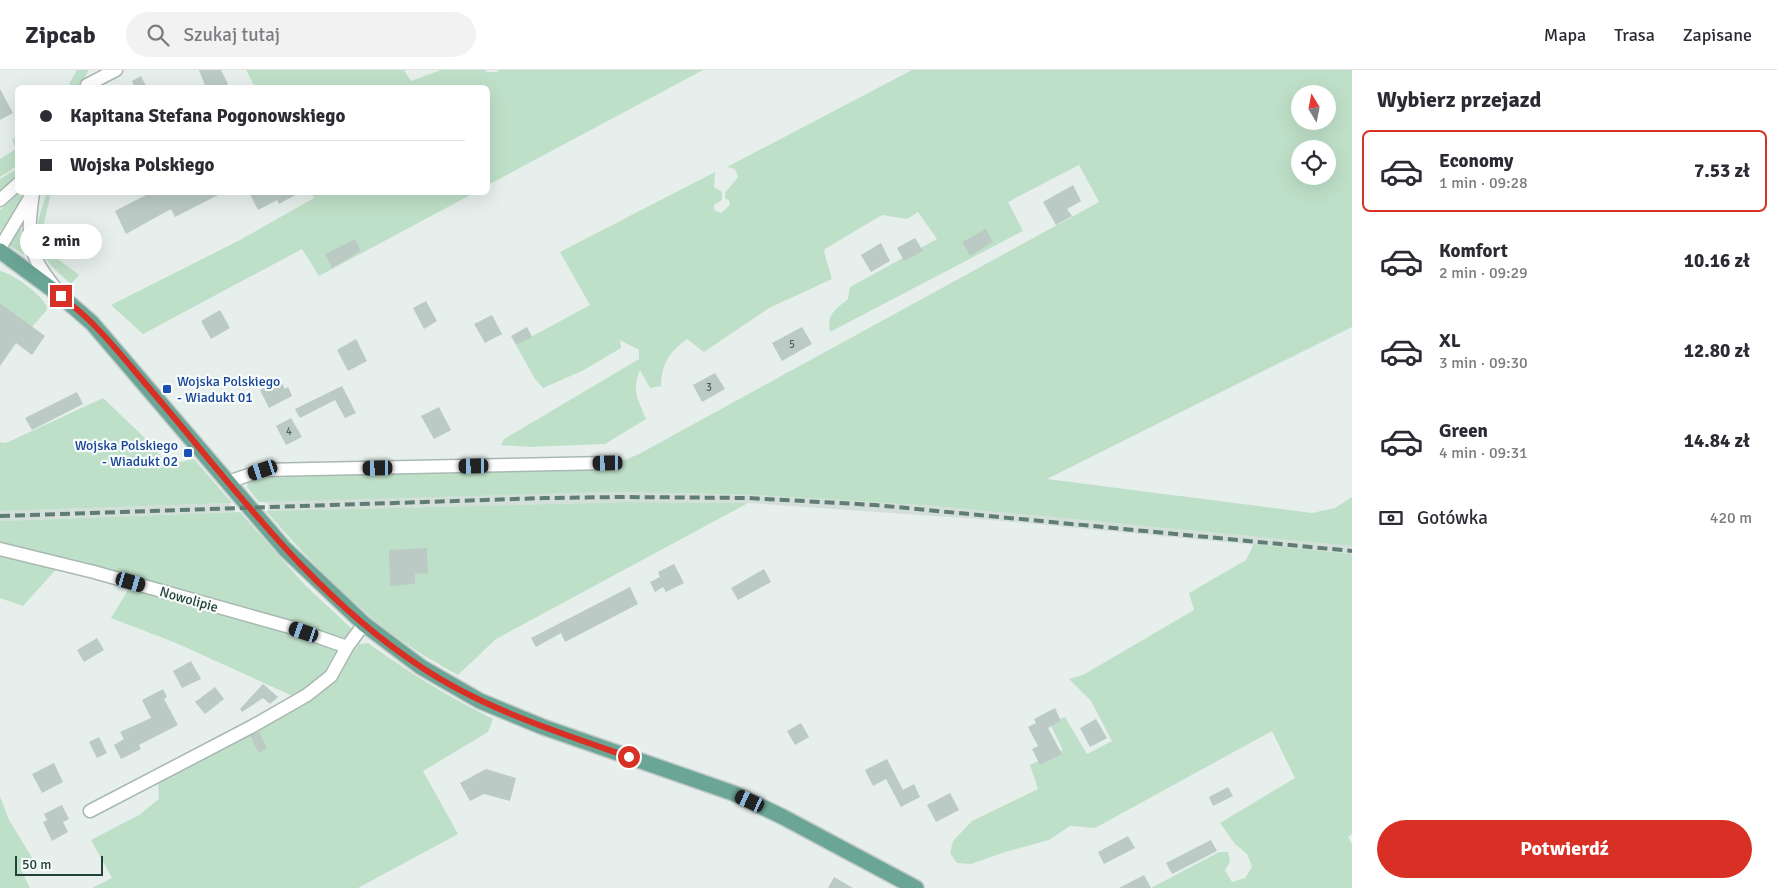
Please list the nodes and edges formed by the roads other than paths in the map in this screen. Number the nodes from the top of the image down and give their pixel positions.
1 (96, 70) edge
2 (116, 70) edge
3 (88, 85) edge
4 (89, 85) edge
5 (15, 187) edge
6 (32, 195) edge
7 (33, 195) edge
8 (0, 200) edge
9 (0, 249) edge
10 (61, 296) junction
11 (608, 463) dead end
12 (228, 482) junction
13 (0, 549) edge
14 (364, 624) junction
15 (347, 647) junction
16 (90, 811) dead end
17 (916, 888) edge

1 - 3 street
2 - 4 street
5 - 8 street
6 - 9 street
7 - 10 street
9 - 10 main road
10 - 12 main road
11 - 12 street
12 - 14 main road
13 - 15 street, Nowolipie
14 - 15 street
14 - 17 main road
15 - 16 street

